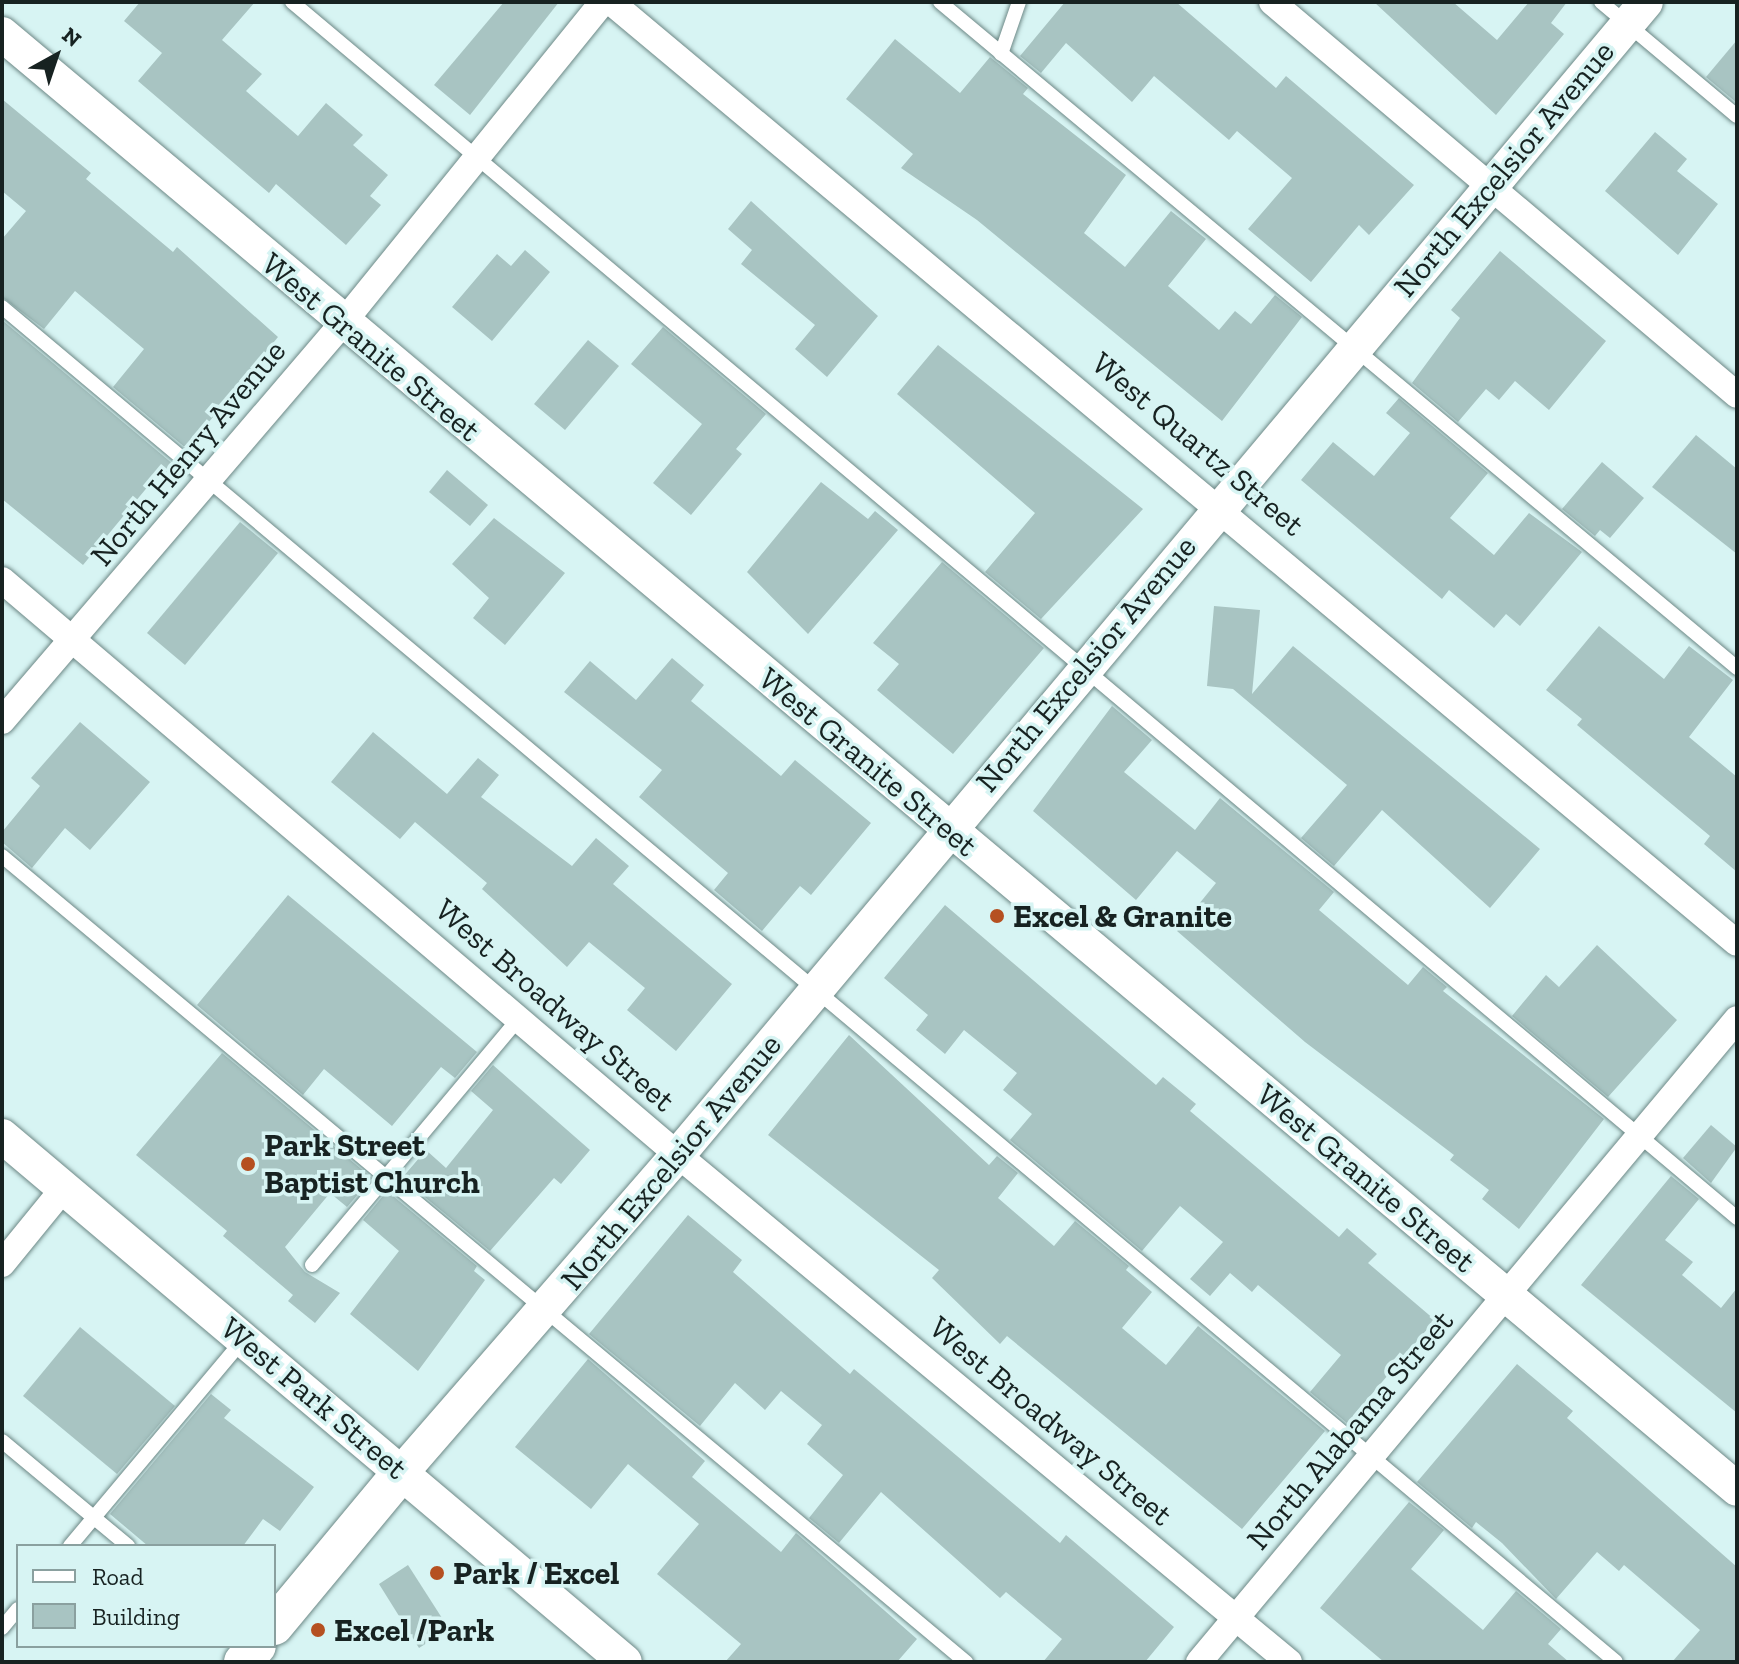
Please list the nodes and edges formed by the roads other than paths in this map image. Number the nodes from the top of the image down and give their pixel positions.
1 (292, 2) edge
2 (603, 2) edge
3 (611, 2) edge
4 (940, 2) edge
5 (1019, 2) edge
6 (1272, 2) edge
7 (1601, 2) edge
8 (1636, 13) edge
9 (2, 34) edge
10 (1001, 54) junction
11 (1737, 116) edge
12 (477, 158) junction
13 (1488, 188) junction
14 (2, 307) edge
15 (342, 324) junction
16 (1355, 343) junction
17 (1737, 395) edge
18 (209, 480) junction
19 (1221, 506) junction
20 (2, 580) edge
21 (73, 639) junction
22 (1086, 664) junction
23 (1737, 668) edge
24 (2, 721) edge
25 (947, 828) junction
26 (2, 856) edge
27 (1737, 943) edge
28 (816, 989) junction
29 (519, 1018) junction
30 (1737, 1019) edge
31 (2, 1136) edge
32 (1640, 1136) junction
33 (678, 1155) junction
34 (386, 1176) junction
35 (64, 1188) junction
36 (1737, 1218) edge
37 (2, 1264) edge
38 (312, 1265) dead end
39 (1507, 1296) junction
40 (547, 1308) junction
41 (244, 1338) junction
42 (2, 1441) edge
43 (1370, 1459) junction
44 (402, 1472) junction
45 (1737, 1489) edge
46 (94, 1518) junction
47 (72, 1544) edge
48 (126, 1544) edge
49 (16, 1611) edge
50 (1237, 1618) junction
51 (276, 1626) edge
52 (2, 1628) edge
53 (625, 1662) edge
54 (966, 1662) edge
55 (1199, 1662) edge
56 (1289, 1662) edge
57 (1616, 1662) edge

1 - 12 lane
2 - 12 street, North Henry Avenue
3 - 19 street, West Quartz Street
4 - 10 lane
5 - 10 lane
6 - 13 street
7 - 8 lane
8 - 11 lane
8 - 13 street, North Excelsior Avenue
9 - 15 street, West Granite Street
10 - 16 lane
12 - 15 street, North Henry Avenue
12 - 22 lane
13 - 16 street, North Excelsior Avenue
13 - 17 street
14 - 18 lane
15 - 18 street, North Henry Avenue
15 - 25 street, West Granite Street
16 - 19 street, North Excelsior Avenue
16 - 23 lane
18 - 21 street, North Henry Avenue
18 - 28 lane
19 - 22 street, North Excelsior Avenue
19 - 27 street, West Quartz Street
20 - 21 street, West Broadway Street
21 - 24 street, North Henry Avenue
21 - 29 street, West Broadway Street
22 - 25 street, North Excelsior Avenue
22 - 32 lane
25 - 28 street, North Excelsior Avenue
25 - 39 street, West Granite Street
26 - 34 lane
28 - 33 street, North Excelsior Avenue
28 - 43 lane
29 - 33 street, West Broadway Street
29 - 34 lane
30 - 32 street, North Alabama Street
31 - 35 street, West Park Street
32 - 36 lane
32 - 39 street, North Alabama Street
33 - 40 street, North Excelsior Avenue
33 - 50 street, West Broadway Street
34 - 38 lane
34 - 40 lane
35 - 37 street
35 - 41 street, West Park Street
39 - 43 street, North Alabama Street
39 - 45 street, West Granite Street
40 - 44 street, North Excelsior Avenue
40 - 54 lane
41 - 44 street, West Park Street
41 - 46 lane
42 - 46 lane
43 - 50 street, North Alabama Street
43 - 57 lane
44 - 51 main road
44 - 53 street, West Park Street
46 - 47 lane
46 - 48 lane
49 - 52 lane
50 - 55 street, North Alabama Street
50 - 56 street, West Broadway Street

